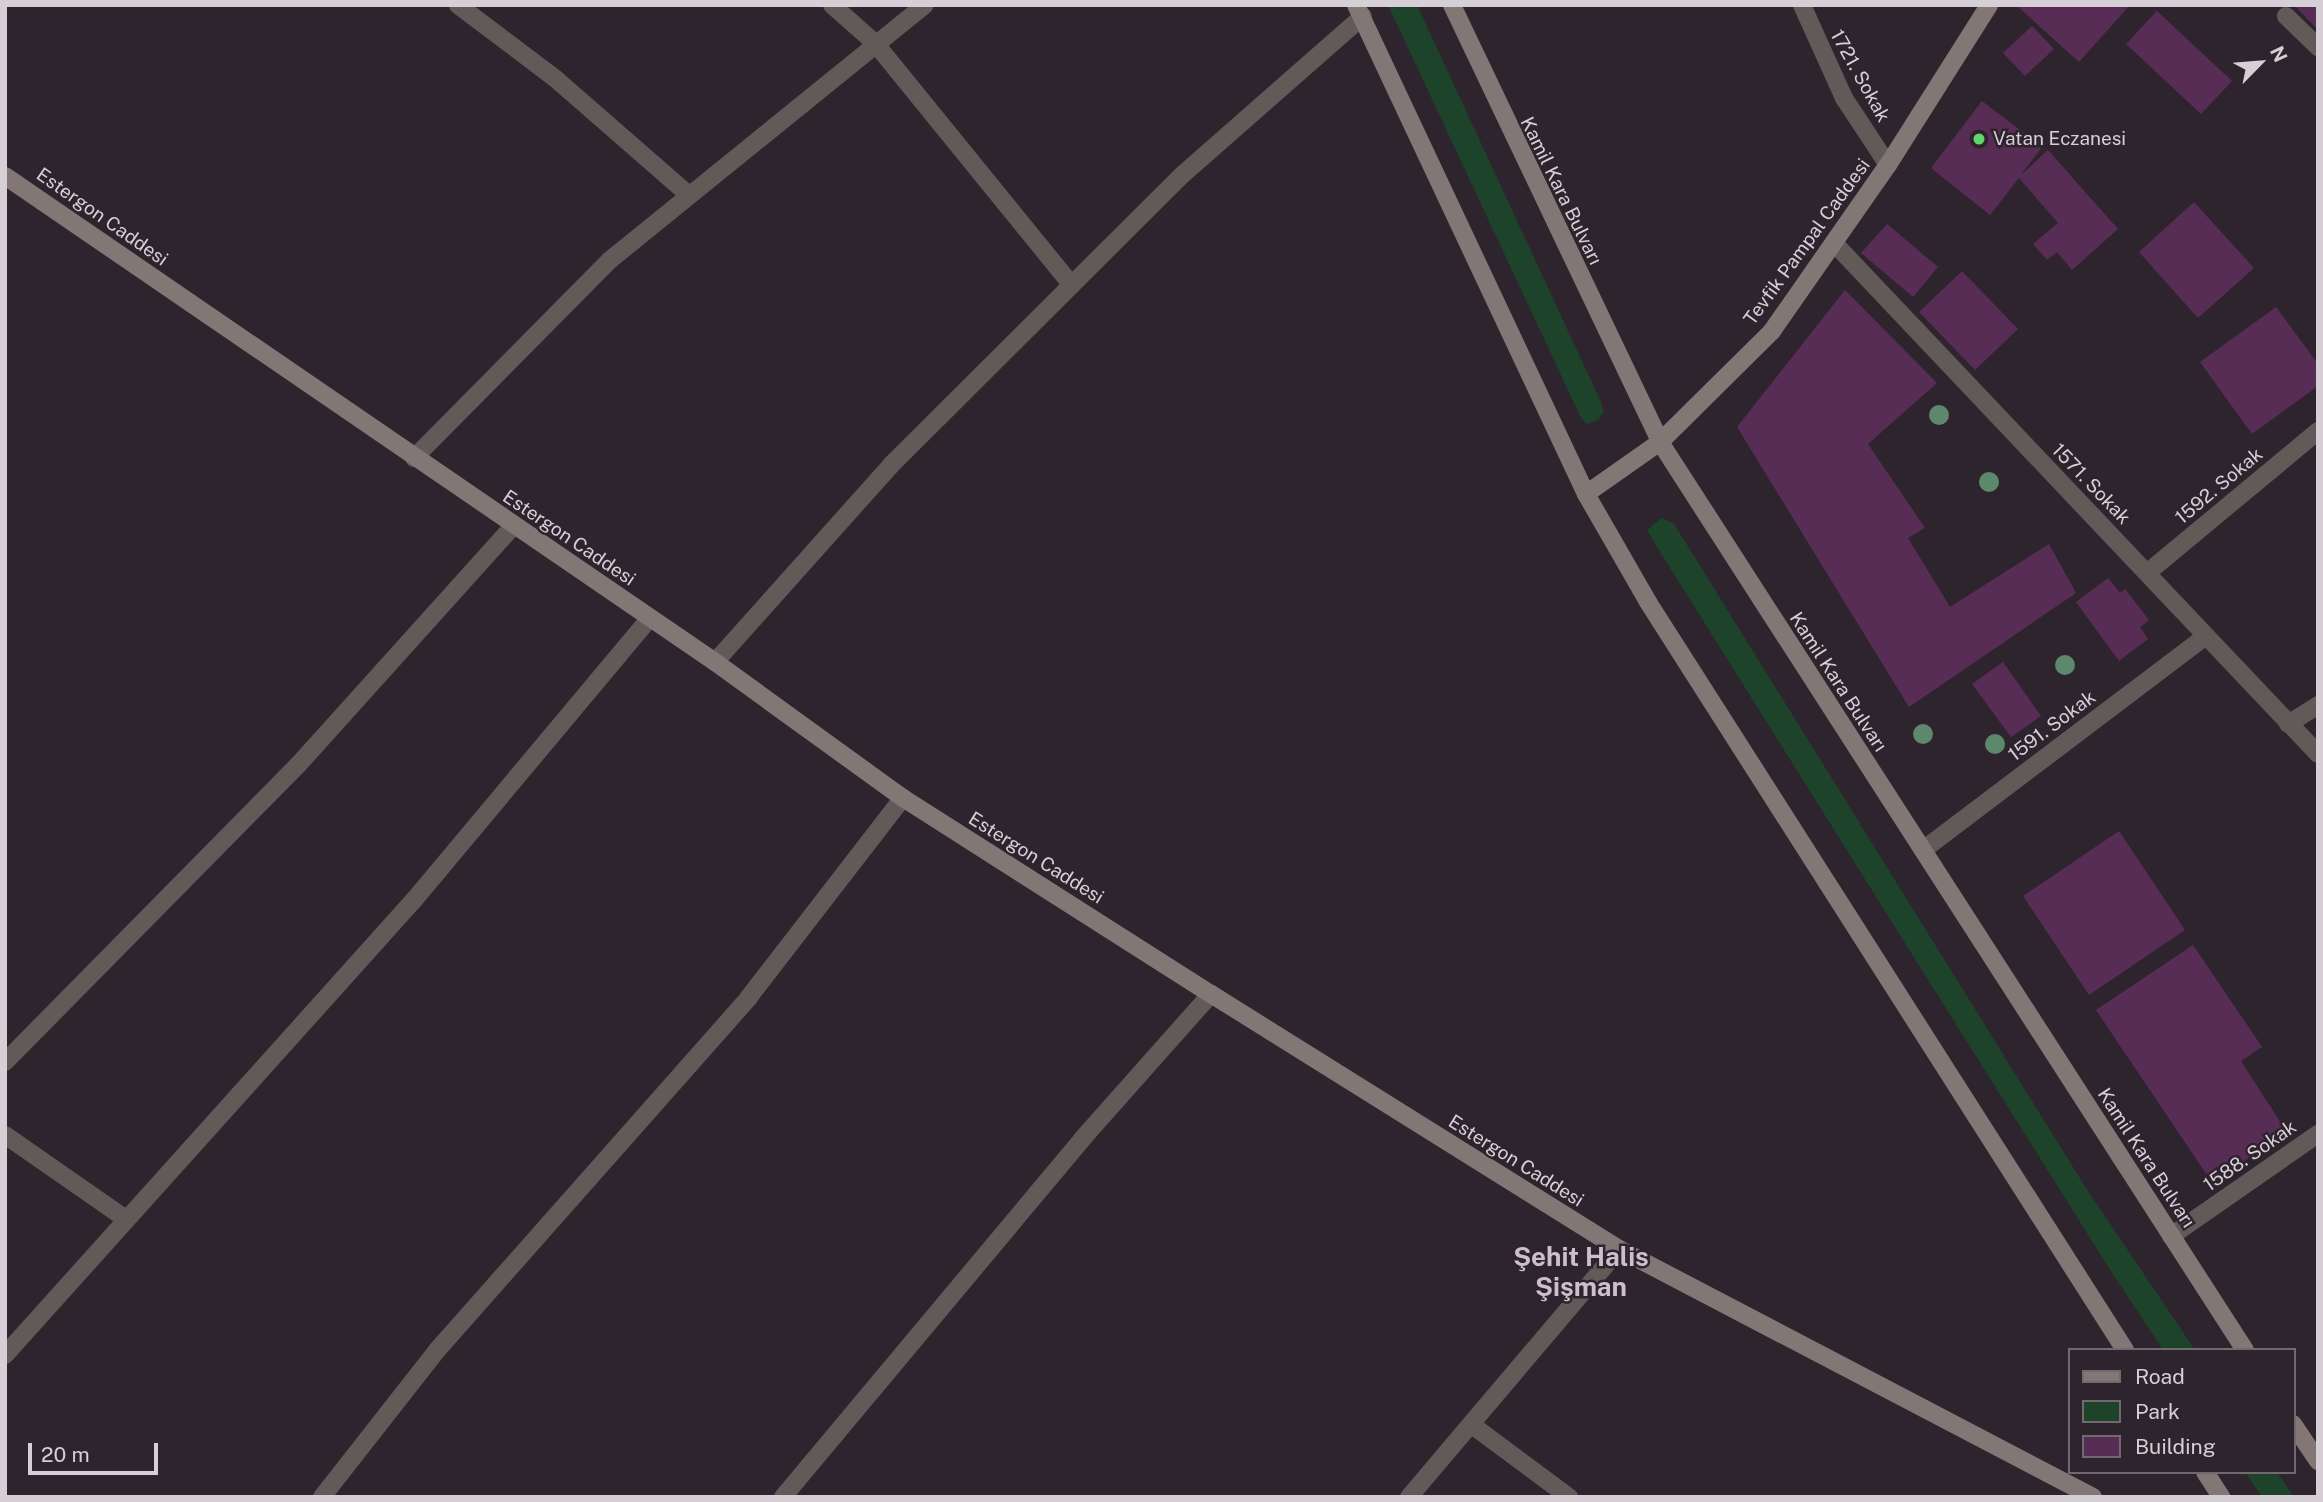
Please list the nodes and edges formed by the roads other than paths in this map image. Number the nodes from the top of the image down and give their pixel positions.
1 (458, 5) edge
2 (832, 5) edge
3 (925, 5) edge
4 (1452, 5) edge
5 (1802, 5) edge
6 (1989, 5) edge
7 (1360, 10) edge
8 (2286, 16) dead end
9 (875, 43) junction
10 (2318, 47) edge
11 (1888, 165) junction
12 (5, 176) edge
13 (689, 195) junction
14 (1834, 243) junction
15 (1072, 285) junction
16 (2318, 431) edge
17 (1660, 442) junction
18 (414, 458) junction
19 (1586, 494) junction
20 (512, 527) junction
21 (2147, 573) junction
22 (650, 618) junction
23 (2206, 636) junction
24 (715, 662) junction
25 (2318, 705) edge
26 (2288, 724) junction
27 (2318, 754) edge
28 (903, 798) junction
29 (1923, 850) junction
30 (1211, 994) junction
31 (5, 1062) edge
32 (2318, 1134) edge
33 (5, 1135) edge
34 (125, 1219) junction
35 (2171, 1236) junction
36 (1619, 1249) junction
37 (2124, 1348) edge
38 (2244, 1348) edge
39 (5, 1355) edge
40 (1472, 1425) junction
41 (2295, 1427) edge
42 (2318, 1461) edge
43 (2206, 1474) edge
44 (322, 1497) edge
45 (783, 1497) edge
46 (1409, 1497) edge
47 (1569, 1497) edge
48 (2093, 1497) edge
49 (2221, 1497) edge

1 - 13 street
2 - 9 street
3 - 9 street
4 - 17 main road, Kamil Kara Bulvarı
5 - 11 street, 1721. Sokak
6 - 11 main road, Tevfik Pampal Caddesi
7 - 15 street
7 - 19 main road
8 - 10 street
9 - 13 street
9 - 15 street
11 - 14 main road, Tevfik Pampal Caddesi
12 - 18 main road, Estergon Caddesi
13 - 18 street
14 - 17 main road, Tevfik Pampal Caddesi
14 - 21 street, 1571. Sokak
15 - 24 street
16 - 21 street, 1592. Sokak
17 - 19 main road, Tevfik Pampal Caddesi
17 - 29 main road, Kamil Kara Bulvarı
18 - 20 main road, Estergon Caddesi
19 - 37 main road
20 - 22 main road, Estergon Caddesi
20 - 31 street
21 - 23 street, 1571. Sokak
22 - 24 main road, Estergon Caddesi
22 - 34 street
23 - 26 street, 1571. Sokak
23 - 29 street, 1591. Sokak
24 - 28 main road, Estergon Caddesi
25 - 26 street
26 - 27 street, 1571. Sokak
28 - 30 main road, Estergon Caddesi
28 - 44 street
29 - 35 main road, Kamil Kara Bulvarı
30 - 36 main road, Estergon Caddesi
30 - 45 street
32 - 35 street, 1588. Sokak
33 - 34 street
34 - 39 street
35 - 38 main road, Kamil Kara Bulvarı
36 - 40 street
36 - 48 main road, Estergon Caddesi
40 - 46 street
40 - 47 street
41 - 42 main road
43 - 49 main road

